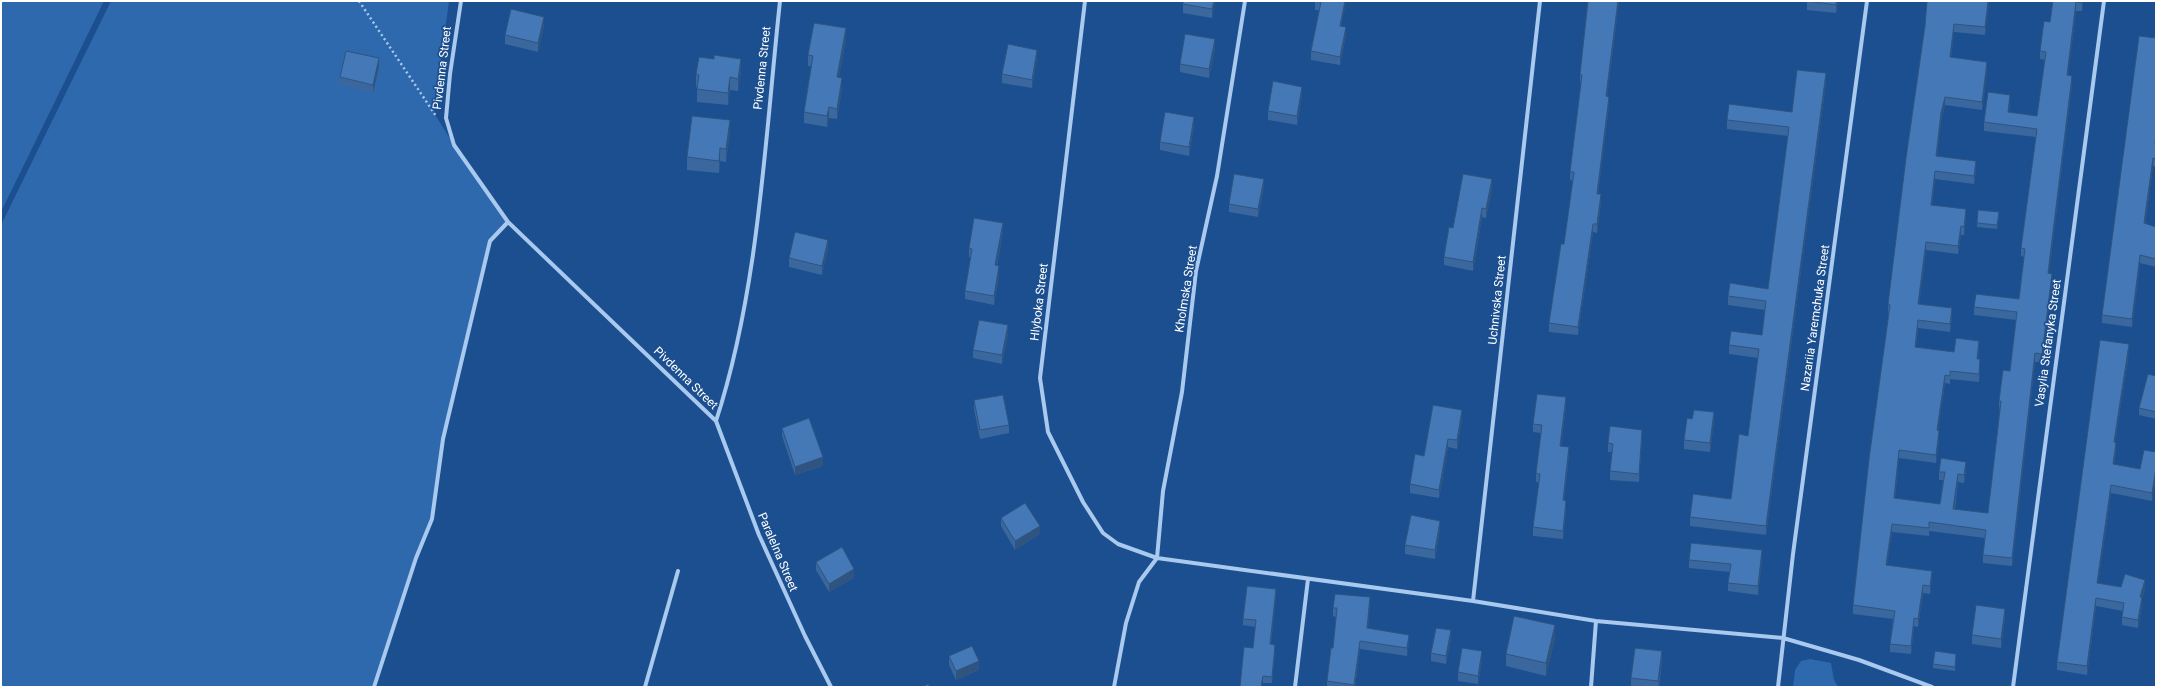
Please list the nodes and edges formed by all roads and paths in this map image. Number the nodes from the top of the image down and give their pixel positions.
1 (359, 1) edge
2 (461, 1) edge
3 (780, 1) edge
4 (1085, 1) edge
5 (1246, 1) edge
6 (1540, 1) edge
7 (1867, 1) edge
8 (2104, 1) edge
9 (438, 119) dead end
10 (508, 222) junction
11 (716, 421) junction
12 (1157, 558) junction
13 (678, 571) dead end
14 (1308, 579) junction
15 (1473, 601) junction
16 (1596, 621) junction
17 (1783, 638) junction
18 (374, 687) edge
19 (645, 687) edge
20 (831, 687) edge
21 (1114, 687) edge
22 (1295, 687) edge
23 (1591, 687) edge
24 (1778, 687) edge
25 (1932, 687) edge
26 (2013, 687) edge

1 - 9 path
2 - 10 street, Pivdenna Street
3 - 11 street, Pivdenna Street
4 - 12 street, Hlyboka Street
5 - 12 street, Kholmska Street
6 - 15 street, Uchnivska Street
7 - 17 street, Nazariia Yaremchuka Street
8 - 26 street, Vasylia Stefanyka Street
10 - 11 street, Pivdenna Street
10 - 18 street
11 - 20 street, Paralelna Street
12 - 14 street, Hlyboka Street
12 - 21 street
13 - 19 street
14 - 15 street, Hlyboka Street
14 - 22 street
15 - 16 street, Hlyboka Street
16 - 17 street, Hlyboka Street
16 - 23 street
17 - 24 street, Nazariia Yaremchuka Street
17 - 25 street, Hlyboka Street

